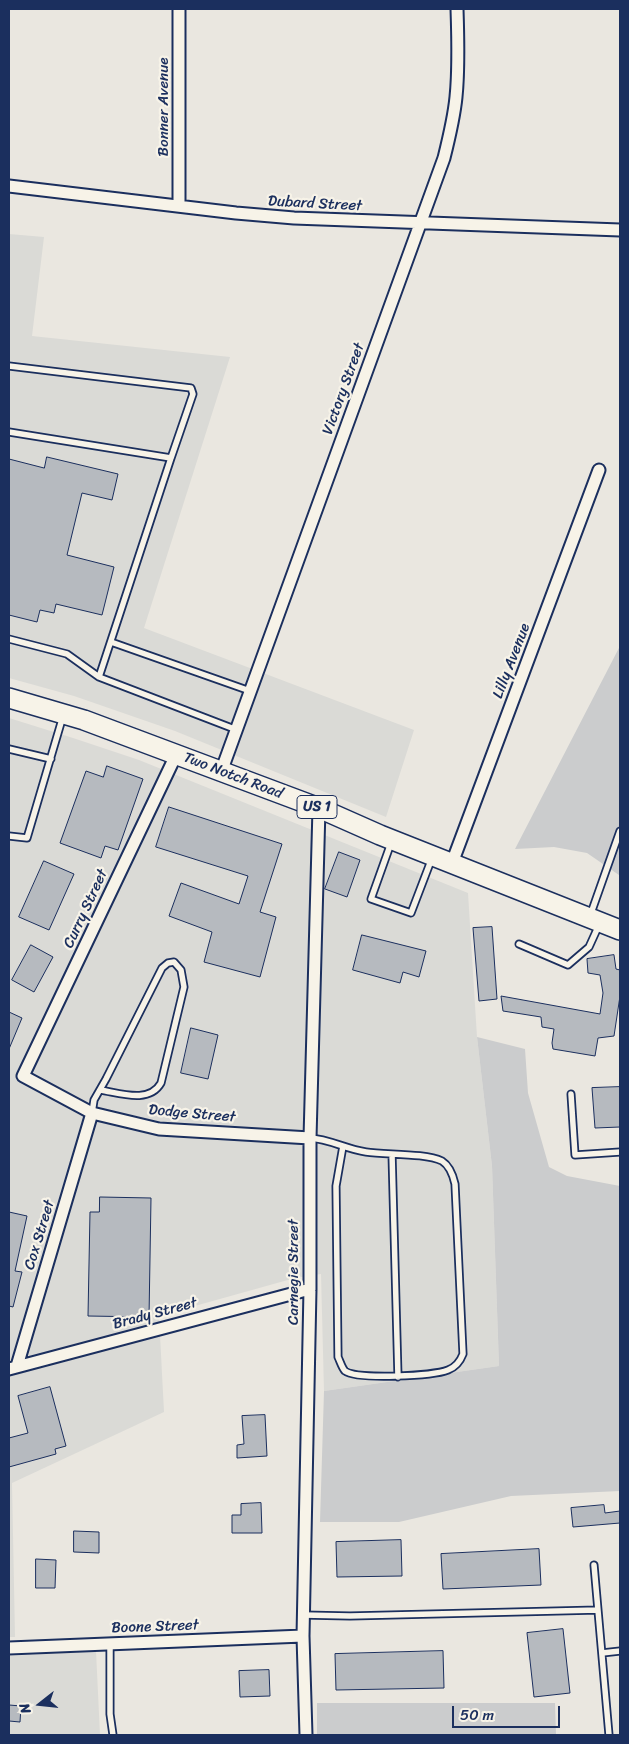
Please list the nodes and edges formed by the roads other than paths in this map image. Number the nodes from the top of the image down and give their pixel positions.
1 (179, 9) edge
2 (457, 9) edge
3 (9, 186) edge
4 (179, 205) junction
5 (420, 224) junction
6 (620, 230) edge
7 (9, 366) edge
8 (9, 432) edge
9 (171, 458) junction
10 (599, 470) dead end
11 (9, 639) edge
12 (111, 642) junction
13 (99, 677) junction
14 (250, 691) junction
15 (9, 698) edge
16 (64, 714) junction
17 (237, 730) junction
18 (9, 749) edge
19 (176, 755) junction
20 (50, 760) junction
21 (221, 772) junction
22 (318, 808) junction
23 (620, 831) edge
24 (9, 836) edge
25 (392, 840) junction
26 (433, 856) junction
27 (452, 863) junction
28 (595, 920) junction
29 (620, 930) edge
30 (519, 944) dead end
31 (23, 1076) joint
32 (100, 1090) junction
33 (571, 1094) dead end
34 (92, 1113) junction
35 (310, 1138) junction
36 (343, 1146) junction
37 (620, 1152) edge
38 (392, 1154) junction
39 (310, 1289) junction
40 (13, 1367) edge
41 (398, 1376) junction
42 (594, 1565) dead end
43 (598, 1610) junction
44 (303, 1615) junction
45 (302, 1636) junction
46 (110, 1644) junction
47 (9, 1648) edge
48 (620, 1651) edge
49 (602, 1653) junction
50 (113, 1735) edge
51 (306, 1735) edge
52 (609, 1735) edge

1 - 4 street, Bonner Avenue
2 - 5 street, Victory Street
3 - 4 street, Dubard Street
4 - 5 street, Dubard Street
5 - 6 street, Dubard Street
5 - 14 street, Victory Street
7 - 9 lane
8 - 9 lane
9 - 12 lane
10 - 27 street, Lilly Avenue
11 - 13 lane
12 - 13 lane
12 - 14 lane
13 - 17 lane
14 - 17 street, Victory Street
15 - 16 main road, Two Notch Road / US 1
16 - 19 main road, Two Notch Road / US 1
16 - 20 lane
17 - 21 street, Victory Street
18 - 20 lane
19 - 21 main road, Two Notch Road / US 1
19 - 31 street, Curry Street
20 - 24 lane
21 - 22 main road, Two Notch Road / US 1
22 - 25 main road, Two Notch Road / US 1
22 - 35 street, Carnegie Street
23 - 28 lane
25 - 26 main road, Two Notch Road / US 1
25 - 26 lane
26 - 27 main road, Two Notch Road / US 1
27 - 28 main road, Two Notch Road / US 1
28 - 29 main road, Two Notch Road / US 1
28 - 30 lane
31 - 34 street, Dodge Street
32 - 32 lane
32 - 34 lane
33 - 37 lane
34 - 35 street, Dodge Street
34 - 40 street, Cox Street
35 - 36 lane
35 - 39 street, Carnegie Street
36 - 38 lane
36 - 41 lane
38 - 41 lane
38 - 41 lane
39 - 40 street, Brady Street
39 - 44 street, Carnegie Street
42 - 43 lane
43 - 44 lane
43 - 49 lane
44 - 45 street, Carnegie Street
45 - 46 street, Boone Street
45 - 51 street, Carnegie Street
46 - 47 street, Boone Street
46 - 50 lane
48 - 49 lane
49 - 52 lane

